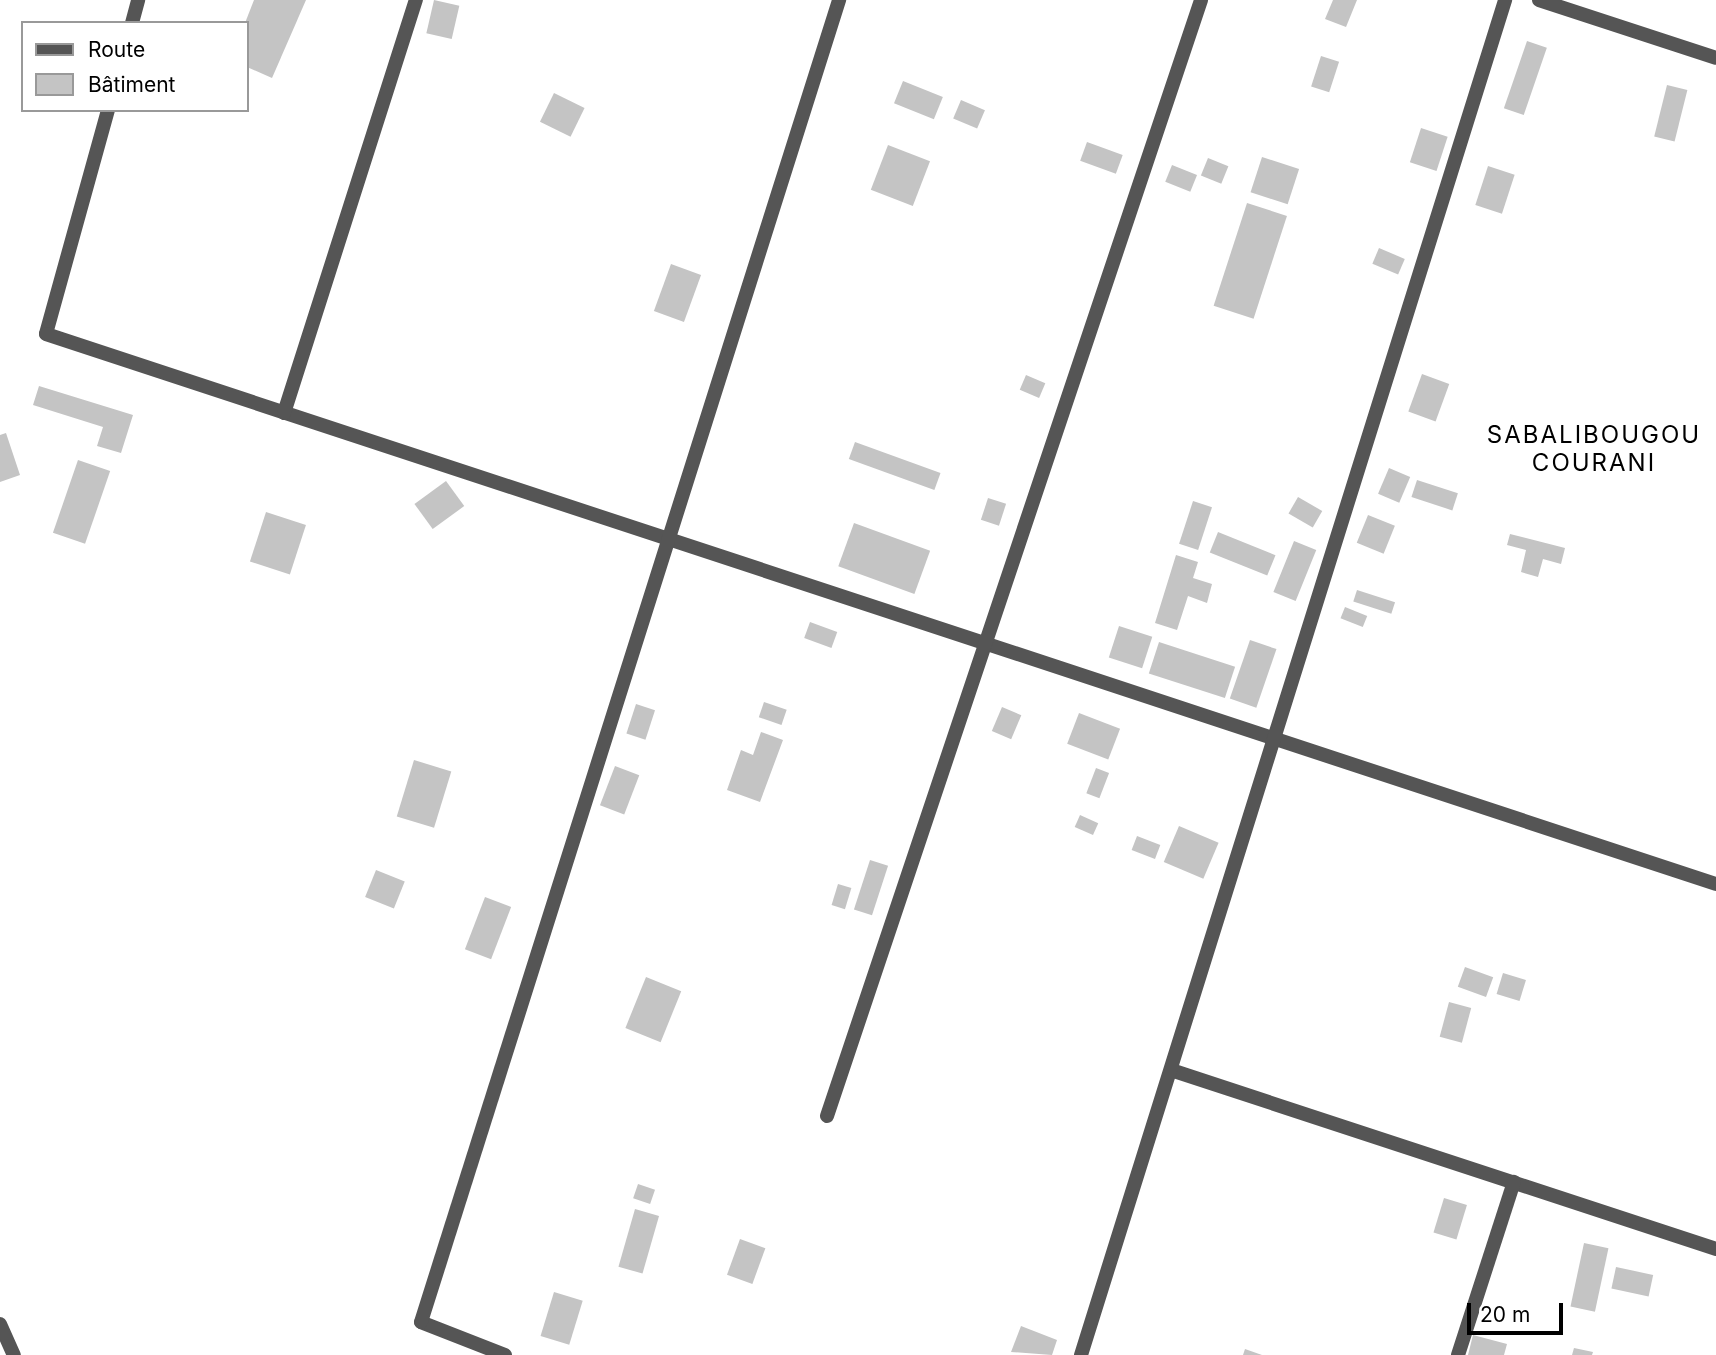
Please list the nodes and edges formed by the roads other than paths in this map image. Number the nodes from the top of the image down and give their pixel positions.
1 (138, 0) edge
2 (416, 0) edge
3 (839, 0) edge
4 (1202, 0) edge
5 (1505, 0) edge
6 (1539, 0) edge
7 (133, 21) edge
8 (1716, 58) edge
9 (107, 112) edge
10 (284, 413) junction
11 (668, 539) junction
12 (986, 644) junction
13 (1274, 739) junction
14 (1716, 884) edge
15 (1171, 1070) junction
16 (827, 1116) dead end
17 (1514, 1182) junction
18 (1716, 1249) edge
19 (0, 1324) edge
20 (14, 1355) edge
21 (505, 1355) edge
22 (1082, 1355) edge
23 (1458, 1355) edge

1 - 7 street
2 - 10 street
3 - 11 street
4 - 12 street
5 - 13 street
6 - 8 street
9 - 10 street
10 - 11 street
11 - 12 street
11 - 21 street
12 - 13 street
12 - 16 street
13 - 14 street
13 - 15 street
15 - 17 street
15 - 22 street
17 - 18 street
17 - 23 street
19 - 20 street

